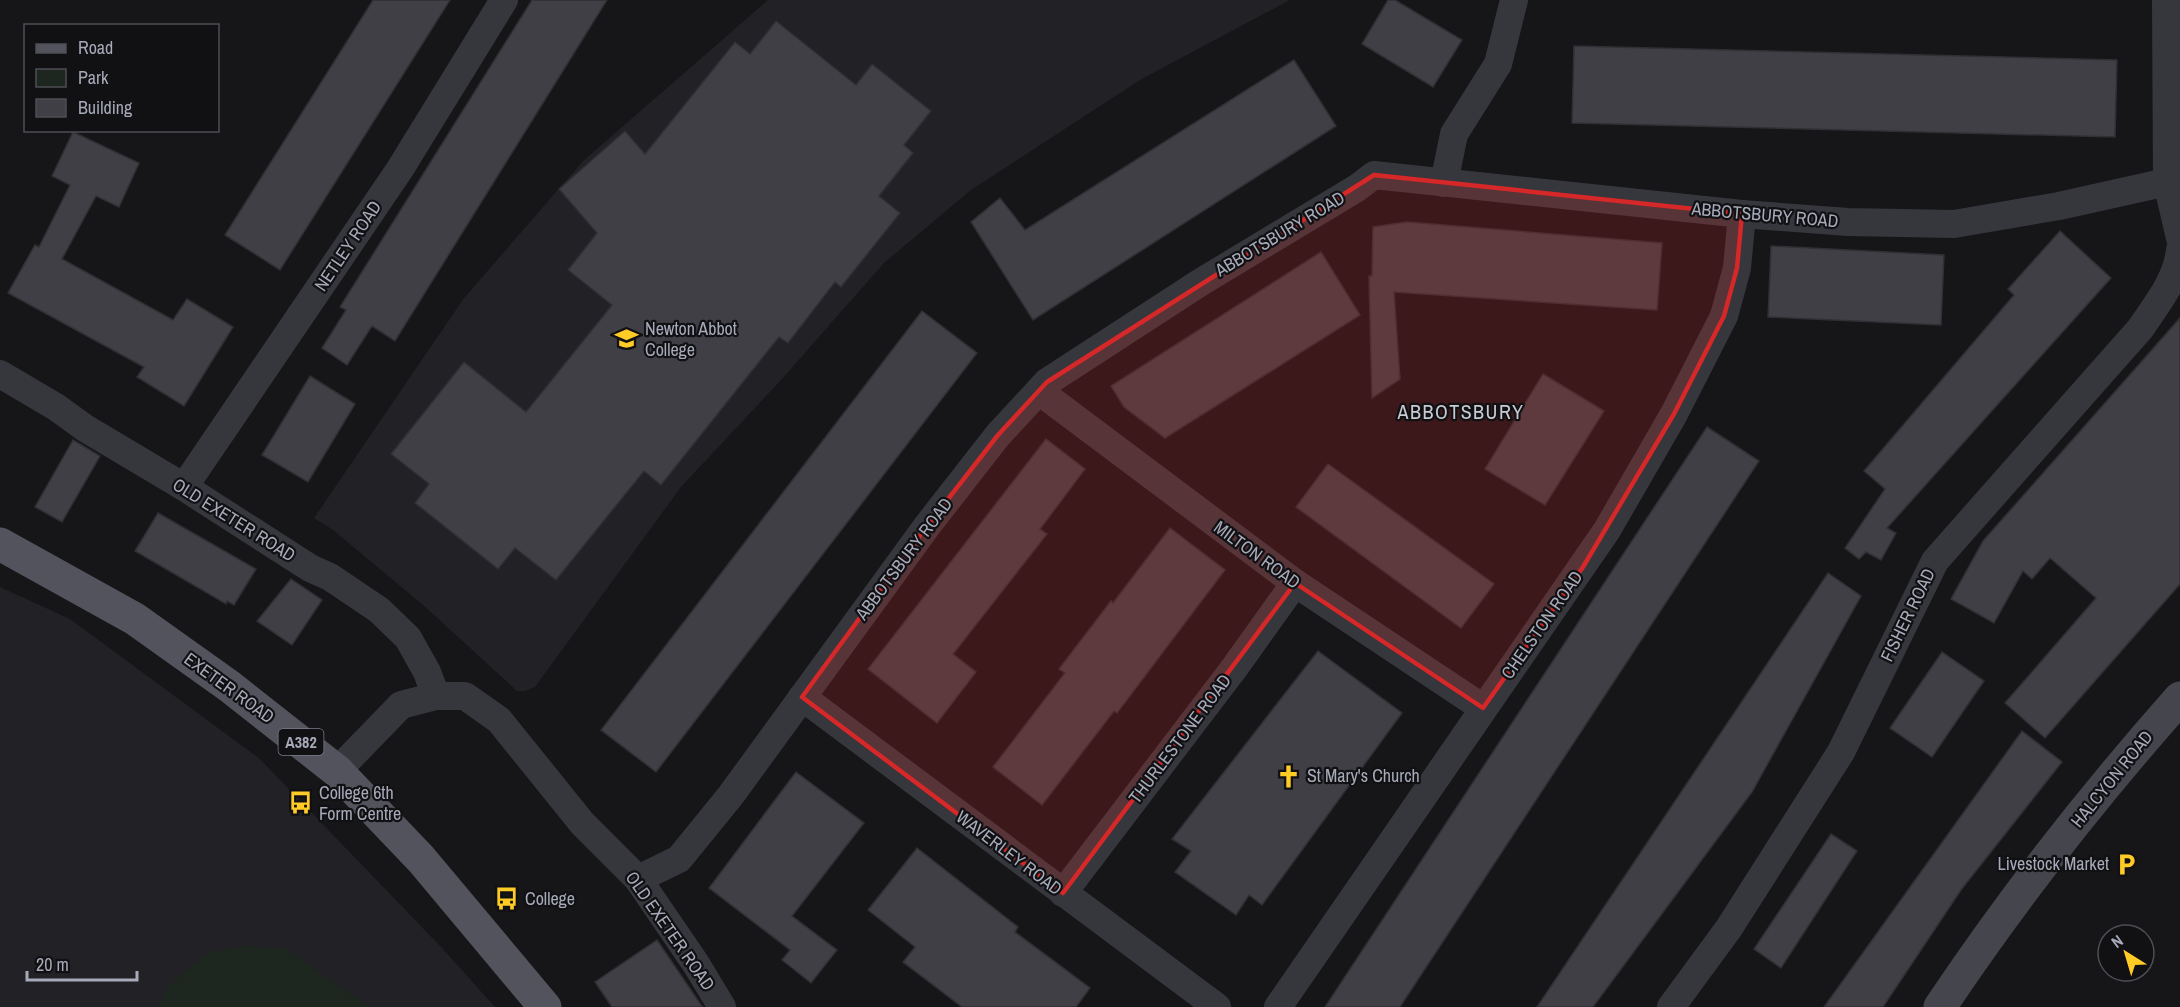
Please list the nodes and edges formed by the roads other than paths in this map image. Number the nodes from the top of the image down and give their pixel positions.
1 (504, 0) edge
2 (1514, 0) edge
3 (2166, 0) edge
4 (2173, 180) edge
5 (1444, 183) junction
6 (1742, 214) junction
7 (2180, 238) edge
8 (2180, 250) edge
9 (0, 374) edge
10 (1039, 391) junction
11 (184, 487) junction
12 (0, 544) edge
13 (1295, 583) junction
14 (436, 696) junction
15 (802, 697) junction
16 (2180, 698) edge
17 (1483, 708) junction
18 (337, 771) junction
19 (638, 879) junction
20 (1063, 893) junction
21 (545, 1007) edge
22 (722, 1007) edge
23 (1217, 1007) edge
24 (1278, 1007) edge
25 (1671, 1007) edge
26 (1940, 1007) edge

1 - 11 street, NETLEY ROAD
2 - 5 street
3 - 4 street
4 - 6 street, ABBOTSBURY ROAD
4 - 7 street
5 - 6 street, ABBOTSBURY ROAD
5 - 10 street, ABBOTSBURY ROAD
6 - 17 street, CHELSTON ROAD
8 - 25 street, FISHER ROAD
9 - 11 street, OLD EXETER ROAD
10 - 13 street, MILTON ROAD
10 - 15 street, ABBOTSBURY ROAD
11 - 14 street, OLD EXETER ROAD
12 - 18 main road, EXETER ROAD / A382
13 - 17 street, MILTON ROAD
13 - 20 street, THURLESTONE ROAD
14 - 18 street, OLD EXETER ROAD
14 - 19 street, OLD EXETER ROAD
15 - 19 street, ABBOTSBURY ROAD
15 - 20 street, WAVERLEY ROAD
16 - 26 main road, HALCYON ROAD
17 - 24 street, CHELSTON ROAD
18 - 21 main road, EXETER ROAD / A382
19 - 22 street, OLD EXETER ROAD
20 - 23 street, WAVERLEY ROAD

